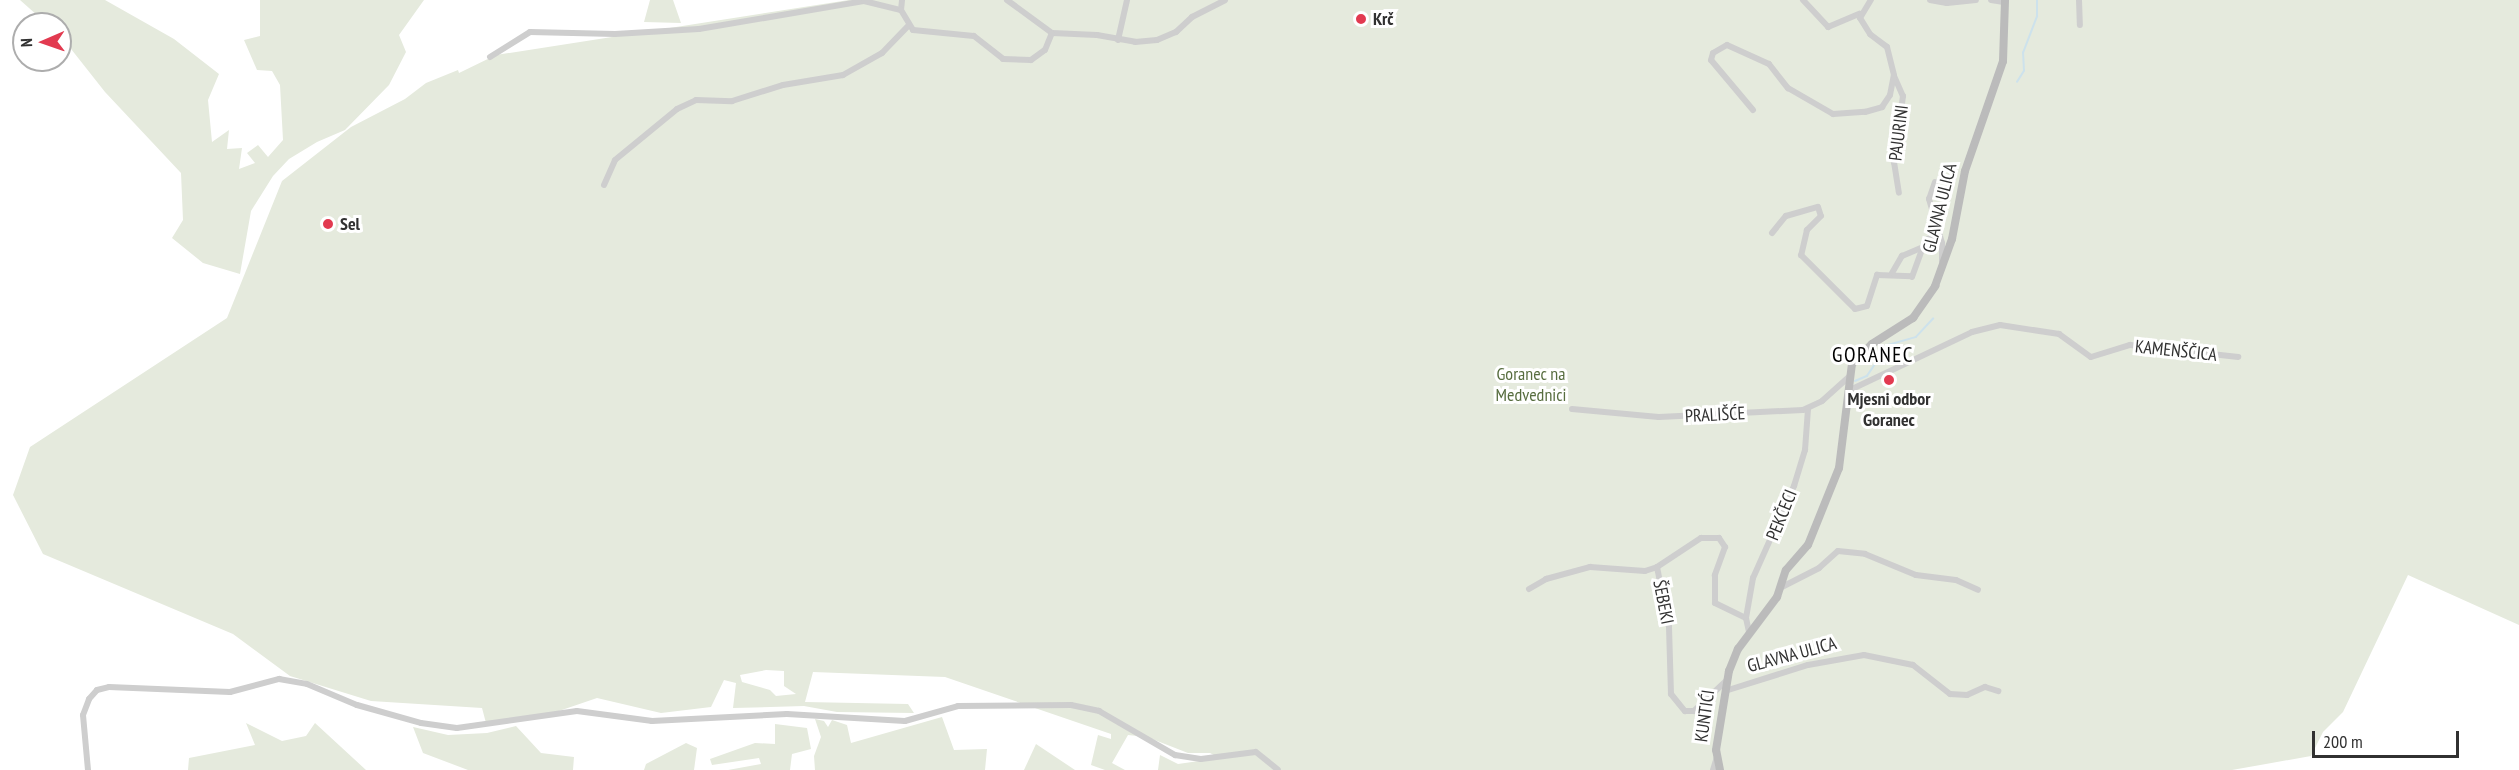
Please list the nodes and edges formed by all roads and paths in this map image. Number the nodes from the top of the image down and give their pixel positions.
1 (902, 0) edge
2 (1007, 0) edge
3 (1127, 0) edge
4 (1225, 0) edge
5 (1803, 0) edge
6 (1871, 0) edge
7 (1930, 0) edge
8 (1976, 0) edge
9 (1991, 0) edge
10 (2079, 0) edge
11 (2004, 1) edge
12 (901, 10) junction
13 (1859, 14) junction
14 (2080, 25) dead end
15 (908, 26) junction
16 (1053, 33) junction
17 (1118, 40) junction
18 (490, 57) dead end
19 (1894, 75) junction
20 (1754, 110) dead end
21 (1935, 182) dead end
22 (604, 185) dead end
23 (1899, 193) dead end
24 (1772, 233) dead end
25 (1940, 236) junction
26 (1923, 248) junction
27 (1942, 267) junction
28 (1892, 273) junction
29 (2238, 357) dead end
30 (1849, 381) junction
31 (1572, 409) dead end
32 (1808, 409) junction
33 (1657, 567) junction
34 (1780, 588) junction
35 (1529, 589) dead end
36 (1978, 590) dead end
37 (1746, 618) junction
38 (1749, 632) junction
39 (1727, 680) junction
40 (1725, 691) junction
41 (1998, 691) dead end
42 (1717, 757) junction
43 (88, 770) edge
44 (1278, 770) edge
45 (1713, 770) edge
46 (1720, 770) edge

1 - 12 street
2 - 16 street
3 - 17 street
4 - 17 street
5 - 13 street
6 - 13 street
7 - 8 street
9 - 11 street
10 - 14 street
11 - 27 main road, GLAVNA ULICA
12 - 15 street
12 - 18 street
13 - 19 street, PAJURINI
15 - 16 street
15 - 22 street
16 - 17 street
19 - 20 street, PAJURINI
19 - 23 street, PAJURINI
21 - 25 street
24 - 28 street
25 - 26 street
25 - 27 street
26 - 28 street
26 - 28 street
27 - 30 main road, GLAVNA ULICA
29 - 30 street, KAMENŠČICA
30 - 32 street
30 - 34 main road, GLAVNA ULICA
31 - 32 street, PRALIŠĆE
32 - 37 street, PEKČECI
33 - 35 street, ŠEBEKI
33 - 37 street
33 - 39 street, ŠEBEKI
34 - 36 street, GLAVNA ULICA
34 - 38 main road, GLAVNA ULICA
37 - 38 street, PEKČECI
38 - 39 main road, GLAVNA ULICA
39 - 40 main road, KUNTIĆI
40 - 41 street, GLAVNA ULICA
40 - 42 main road, KUNTIĆI
42 - 45 street, KUNTIĆI
42 - 46 main road, KUNTIĆI
43 - 44 street

